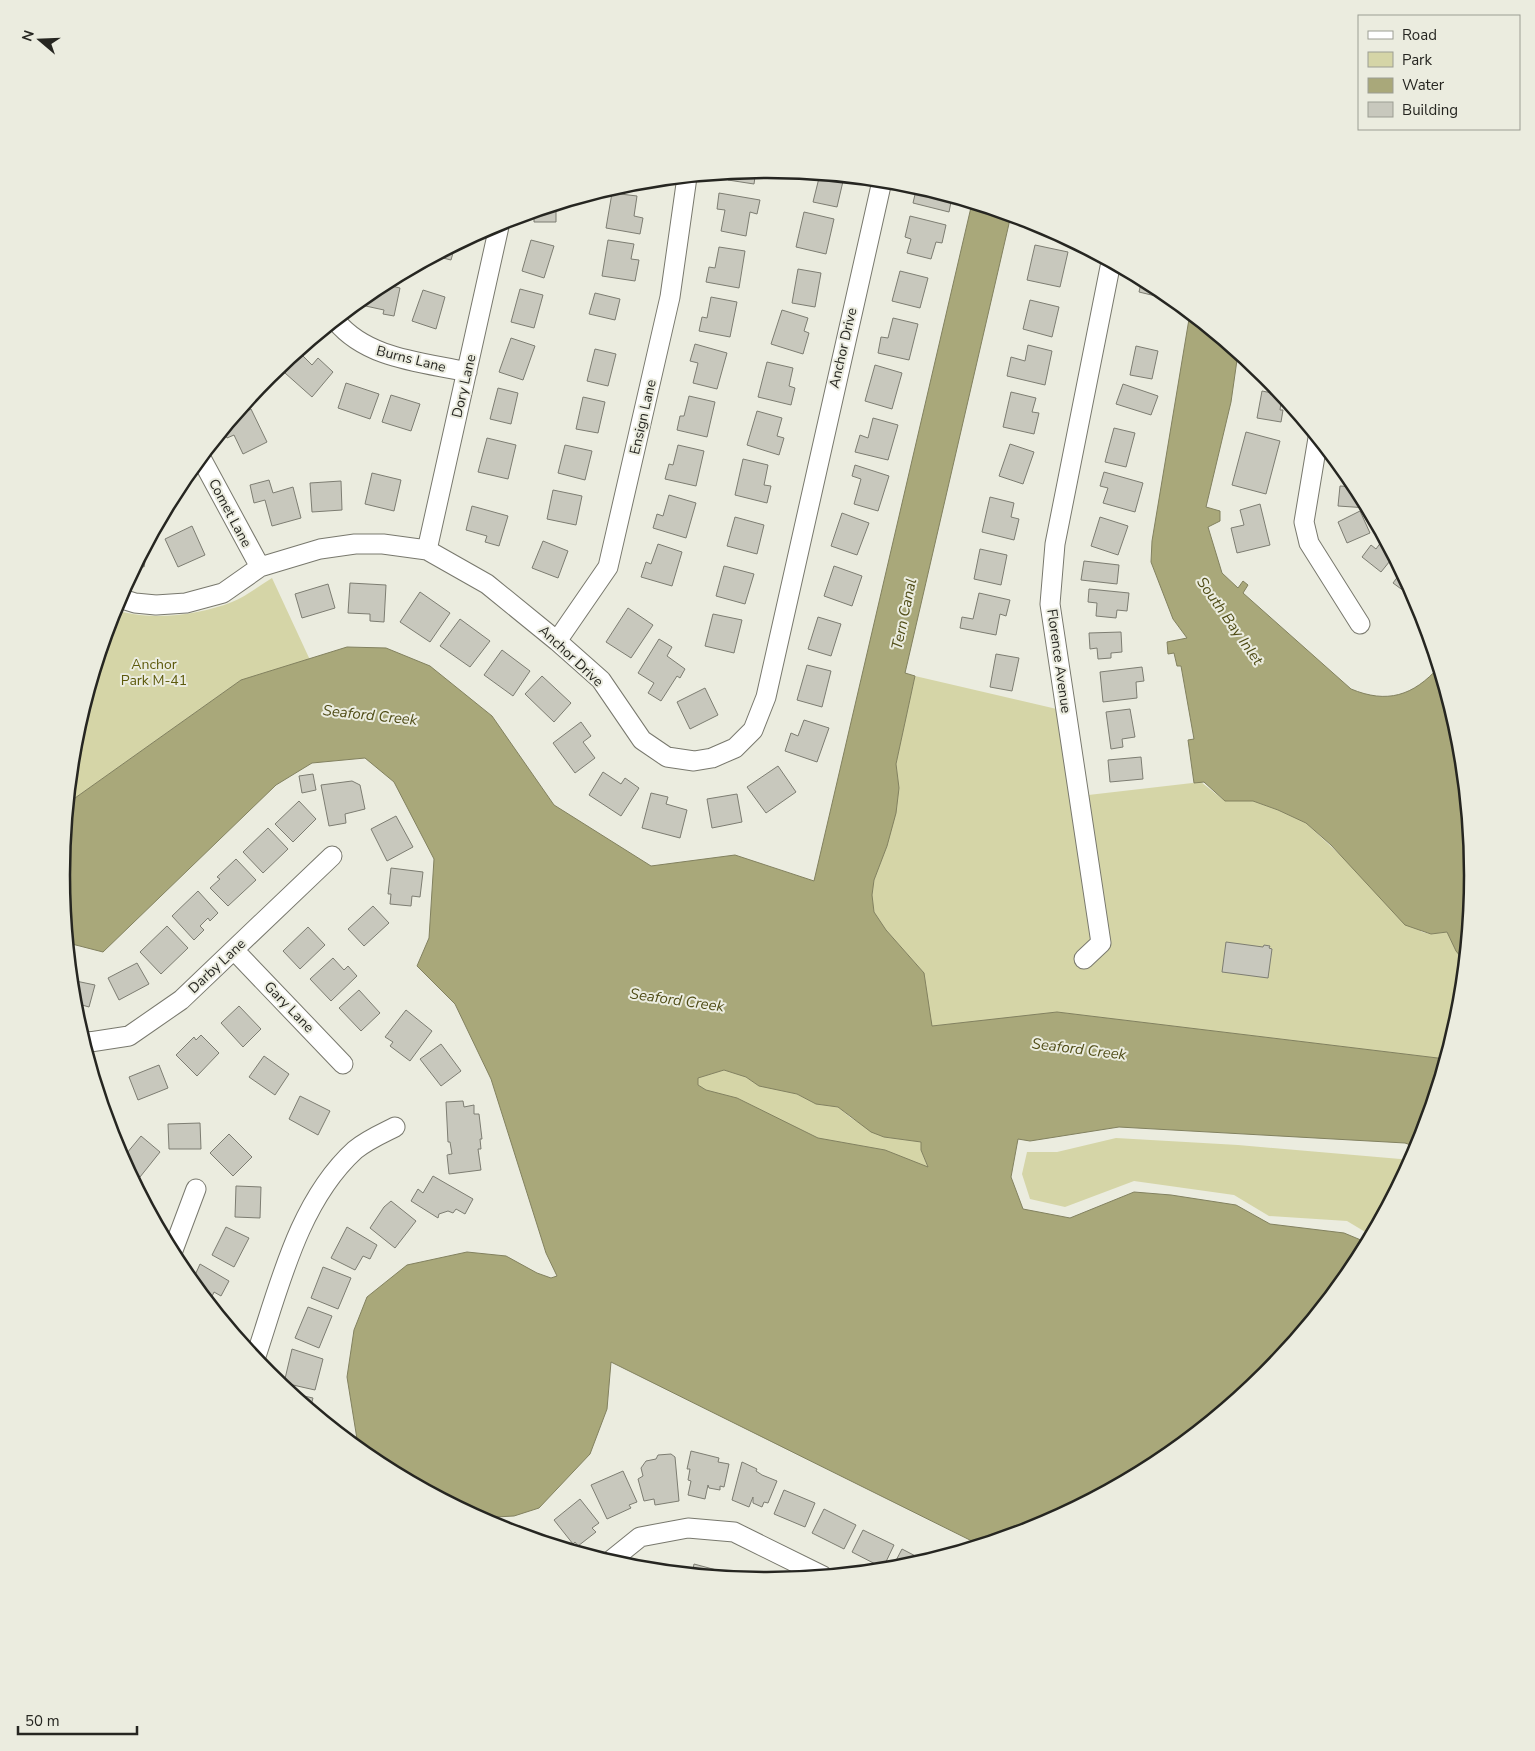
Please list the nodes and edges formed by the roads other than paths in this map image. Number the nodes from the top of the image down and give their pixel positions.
1 (686, 183) edge
2 (880, 187) edge
3 (498, 232) edge
4 (1110, 268) edge
5 (341, 324) edge
6 (467, 372) junction
7 (1317, 446) edge
8 (205, 464) edge
9 (428, 550) junction
10 (260, 567) junction
11 (127, 600) edge
12 (1360, 624) dead end
13 (557, 641) junction
14 (332, 856) dead end
15 (234, 950) junction
16 (1084, 959) dead end
17 (90, 1042) edge
18 (343, 1064) dead end
19 (395, 1127) dead end
20 (196, 1189) dead end
21 (176, 1244) edge
22 (258, 1351) edge
23 (616, 1556) edge
24 (815, 1572) edge

1 - 13 street, Ensign Lane
2 - 13 street, Anchor Drive
3 - 6 street, Dory Lane
4 - 16 street, Florence Avenue
5 - 6 street, Burns Lane
6 - 9 street, Dory Lane
7 - 12 street
8 - 10 street, Comet Lane
9 - 10 street, Anchor Drive
9 - 13 street, Anchor Drive
10 - 11 street, Anchor Drive
14 - 15 street, Darby Lane
15 - 17 street, Darby Lane
15 - 18 street, Gary Lane
19 - 22 street
20 - 21 street
23 - 24 street

